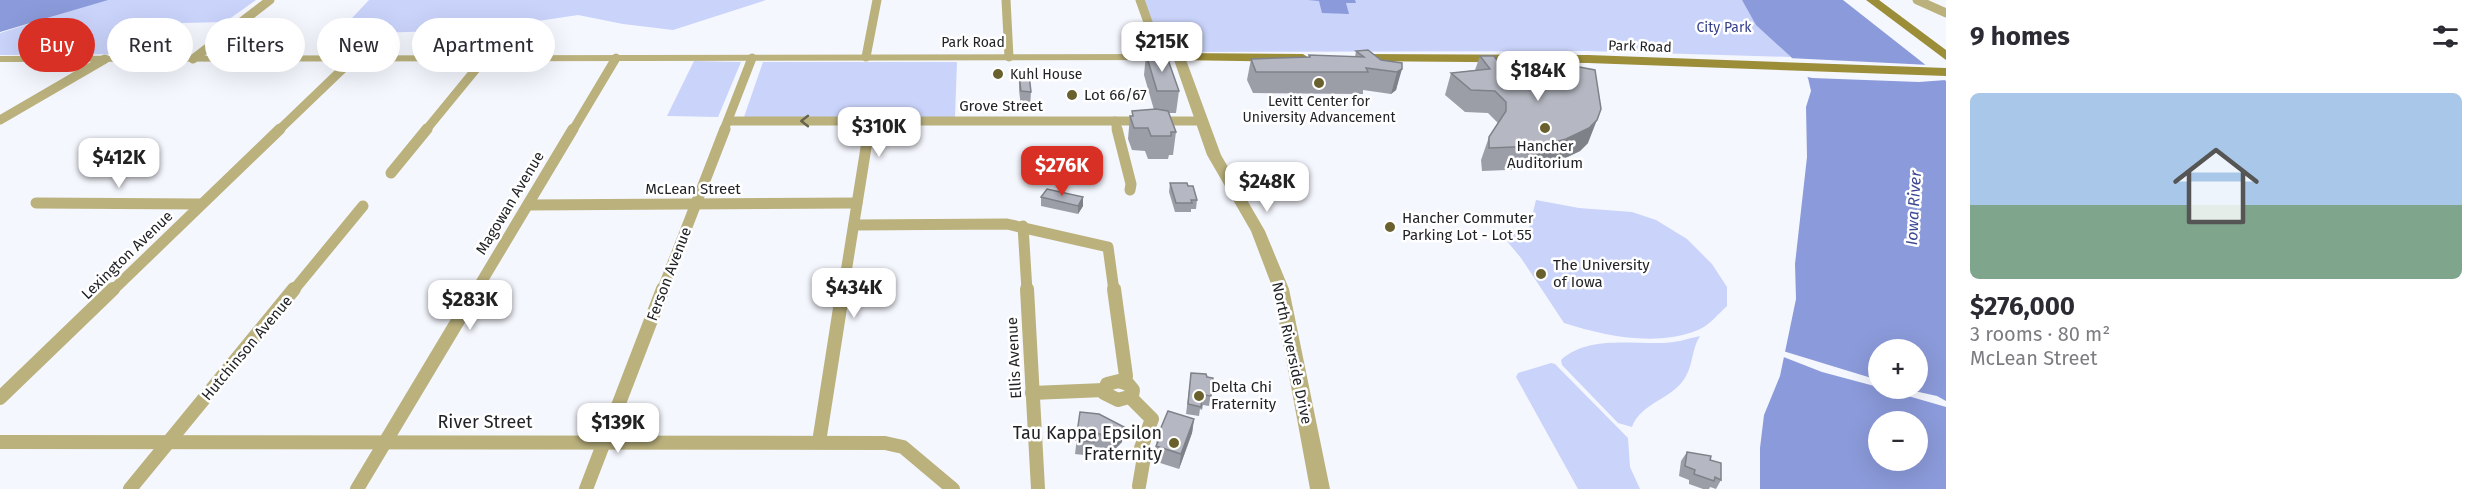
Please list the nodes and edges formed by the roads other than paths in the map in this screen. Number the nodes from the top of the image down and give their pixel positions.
1 (270, 0) edge
2 (877, 0) edge
3 (1006, 0) edge
4 (1140, 0) edge
5 (1872, 0) edge
6 (1917, 0) edge
7 (1946, 13) edge
8 (1946, 56) edge
9 (866, 57) junction
10 (1009, 57) junction
11 (1179, 57) junction
12 (555, 58) edge
13 (616, 58) junction
14 (752, 58) junction
15 (1320, 58) edge
16 (1343, 58) edge
17 (0, 59) edge
18 (105, 59) joint
19 (193, 59) joint
20 (317, 59) edge
21 (339, 72) edge
22 (473, 72) edge
23 (1946, 72) edge
24 (0, 120) edge
25 (728, 121) junction
26 (870, 121) junction
27 (1115, 121) junction
28 (1202, 121) junction
29 (391, 173) dead end
30 (1130, 190) dead end
31 (36, 203) dead end
32 (857, 203) junction
33 (201, 204) junction
34 (528, 204) junction
35 (696, 204) junction
36 (363, 206) dead end
37 (854, 225) junction
38 (1023, 226) junction
39 (1124, 382) junction
40 (1104, 390) junction
41 (1032, 393) junction
42 (1130, 397) junction
43 (0, 398) edge
44 (170, 441) junction
45 (386, 441) junction
46 (0, 442) edge
47 (604, 442) junction
48 (819, 442) junction
49 (1138, 486) dead end
50 (130, 489) edge
51 (357, 489) edge
52 (586, 489) edge
53 (953, 489) edge
54 (1038, 489) edge
55 (1320, 489) edge

1 - 19 street
2 - 9 street
3 - 10 street
4 - 11 street
5 - 8 main road
6 - 7 street
9 - 10 street, Park Road
9 - 14 street, Park Road
10 - 11 street, Park Road
11 - 15 main road, Park Road
11 - 28 street, North Riverside Drive
12 - 13 street, Park Road
13 - 14 street, Park Road
13 - 34 street, Magowan Avenue
14 - 25 street, Ferson Avenue
16 - 23 main road, Park Road
17 - 18 street, Park Road
18 - 24 street
19 - 20 street, Park Road
21 - 33 street, Lexington Avenue
22 - 29 street
26 -> 25 street, Grove Street
25 - 35 street, Ferson Avenue
26 - 27 street, Grove Street
26 - 32 street
27 - 28 street, Grove Street
27 - 30 street
28 - 55 street, North Riverside Drive
31 - 33 street
32 - 35 street, McLean Street
32 - 37 street
33 - 43 street, Lexington Avenue
34 - 35 street, McLean Street
34 - 45 street, Magowan Avenue
35 - 47 street, Ferson Avenue
36 - 44 street, Hutchinson Avenue
37 - 38 street
37 - 48 street
38 - 39 street
38 - 41 street, Ellis Avenue
39 - 40 street
39 - 42 street
40 - 41 street
40 - 42 street
41 - 54 street, Ellis Avenue
42 - 49 street
44 - 45 street, River Street
44 - 46 street, River Street
44 - 50 street, Hutchinson Avenue
45 - 47 street, River Street
45 - 51 street, Magowan Avenue
47 - 48 street, River Street
47 - 52 street, Ferson Avenue
48 - 53 street, River Street

